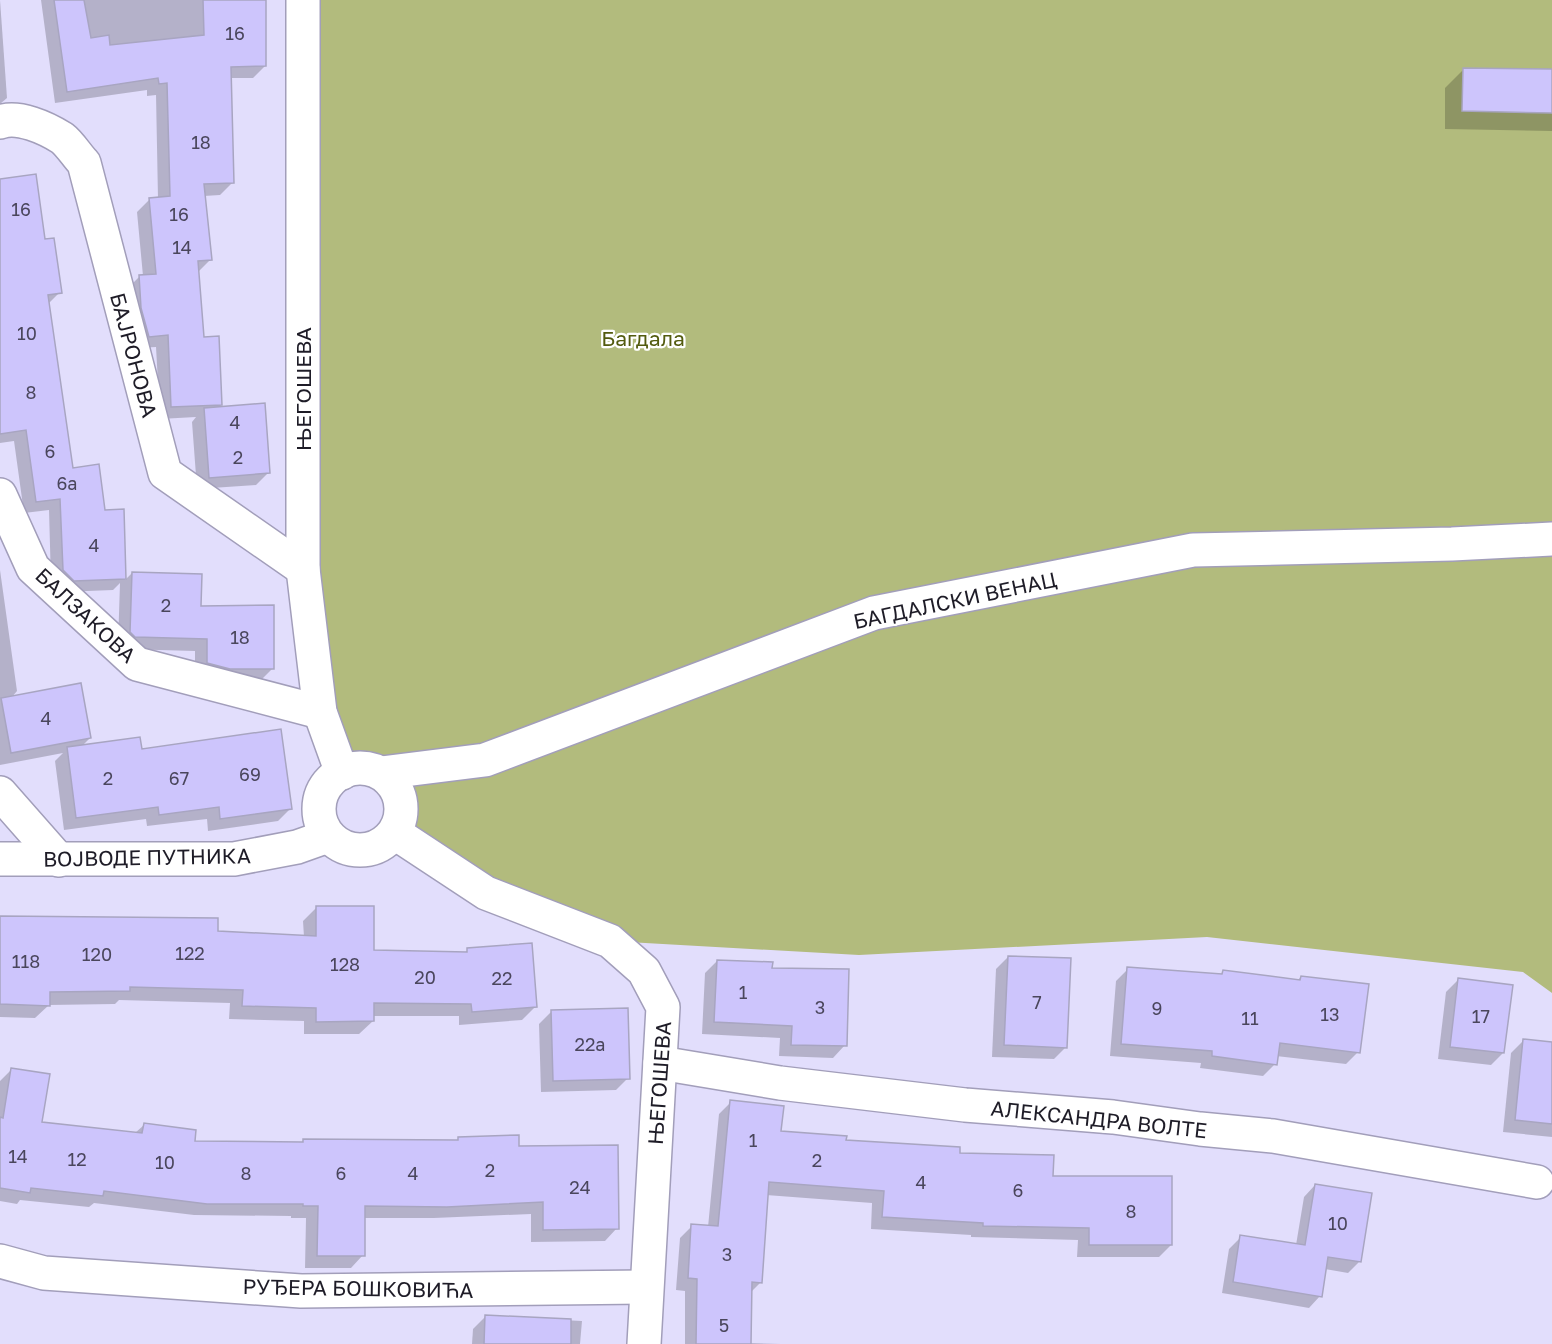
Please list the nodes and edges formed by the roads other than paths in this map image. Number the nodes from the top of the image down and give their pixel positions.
1 (303, 0) edge
2 (4, 120) edge
3 (0, 495) edge
4 (1552, 539) edge
5 (303, 569) junction
6 (320, 712) junction
7 (342, 773) junction
8 (381, 773) junction
9 (0, 793) edge
10 (394, 833) junction
11 (328, 836) junction
12 (0, 859) edge
13 (59, 860) junction
14 (660, 1063) junction
15 (1538, 1182) dead end
16 (0, 1262) edge
17 (645, 1287) junction
18 (644, 1344) edge

1 - 5 street, ЊЕГОШЕВА
2 - 5 street, БАЈРОНОВА
3 - 6 street, БАЛЗАКОВА
4 - 8 street, БАГДАЛСКИ ВЕНАЦ
5 - 6 street, ЊЕГОШЕВА
6 - 7 street, ЊЕГОШЕВА
7 - 8 street
7 - 11 street
8 - 10 street
9 - 13 street
10 - 11 street
10 - 14 street, ЊЕГОШЕВА
11 - 13 street, ВОЈВОДЕ ПУТНИКА
12 - 13 street, ВОЈВОДЕ ПУТНИКА
14 - 15 street, АЛЕКСАНДРА ВОЛТЕ
14 - 17 street, ЊЕГОШЕВА
16 - 17 street, РУЂЕРА БОШКОВИЋА
17 - 18 street, ЊЕГОШЕВА

